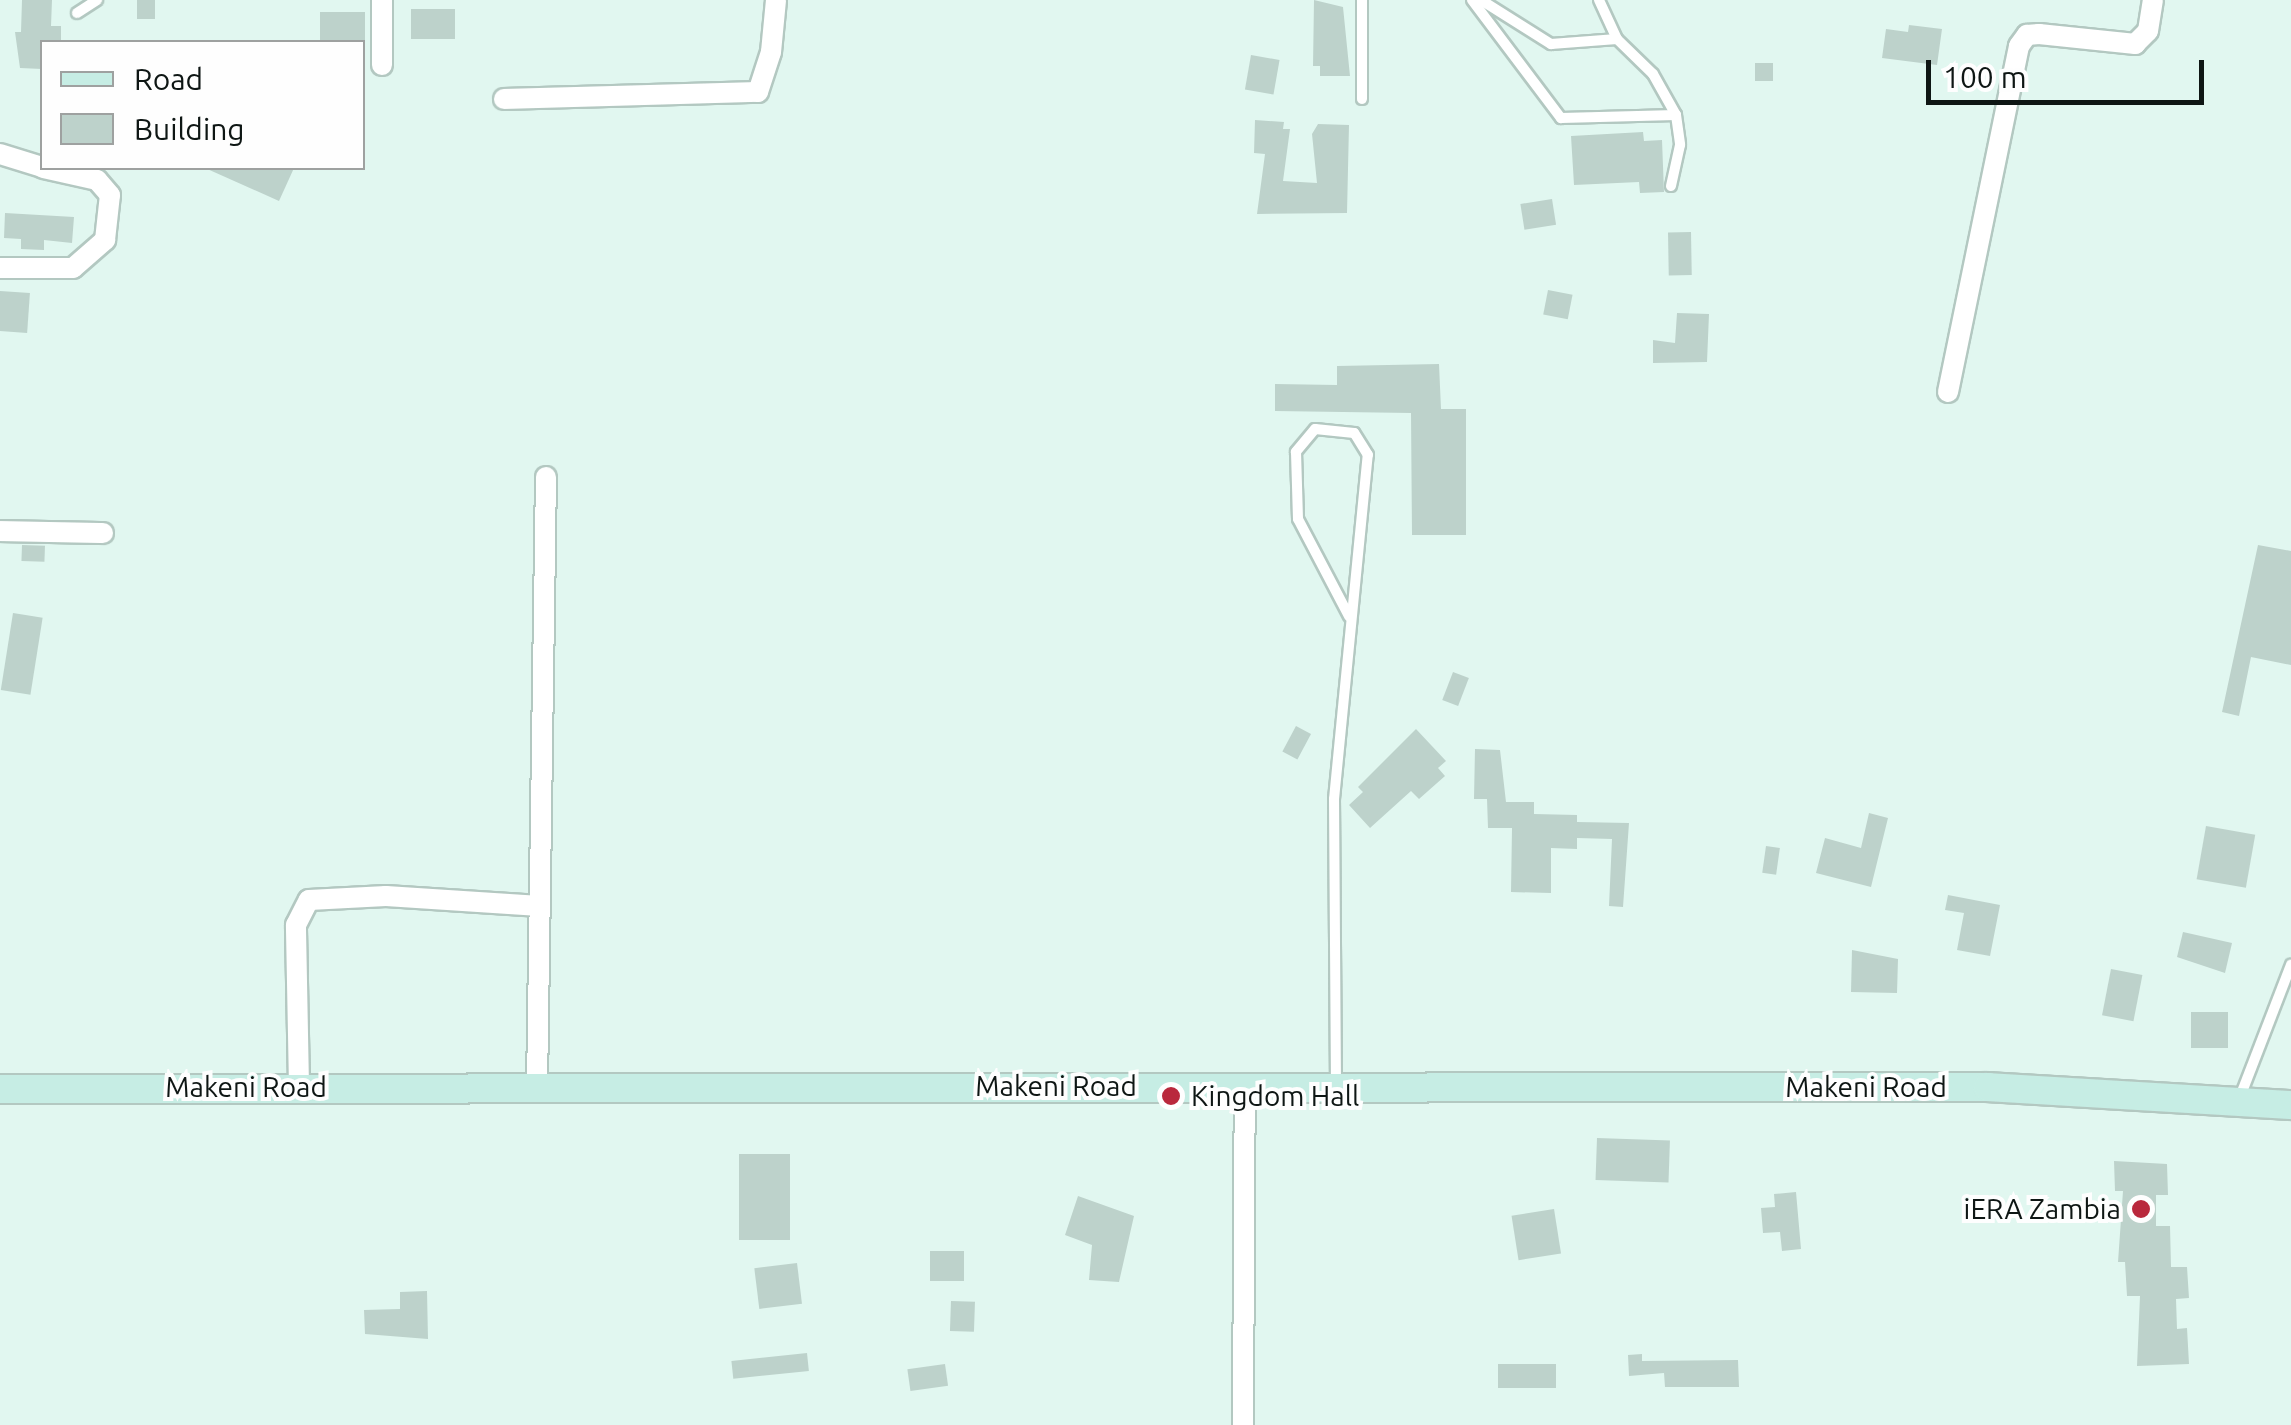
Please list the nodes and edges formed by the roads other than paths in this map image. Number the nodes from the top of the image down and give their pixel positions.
1 (97, 0) edge
2 (382, 0) edge
3 (776, 0) edge
4 (1362, 0) edge
5 (1472, 0) edge
6 (1481, 0) edge
7 (1599, 0) edge
8 (2153, 0) edge
9 (77, 13) dead end
10 (1617, 39) junction
11 (382, 65) dead end
12 (504, 98) dead end
13 (1362, 99) dead end
14 (1676, 116) junction
15 (0, 154) edge
16 (40, 166) edge
17 (55, 170) edge
18 (1671, 186) dead end
19 (0, 268) edge
20 (1948, 392) dead end
21 (546, 476) dead end
22 (0, 531) edge
23 (103, 533) dead end
24 (1349, 616) junction
25 (540, 906) junction
26 (2291, 964) edge
27 (298, 1086) junction
28 (1246, 1086) junction
29 (1336, 1086) junction
30 (538, 1088) junction
31 (0, 1091) edge
32 (2240, 1097) junction
33 (2291, 1105) edge
34 (1242, 1425) edge

1 - 9 lane
2 - 11 street
3 - 12 street
4 - 13 lane
5 - 14 lane
6 - 10 lane
7 - 10 lane
8 - 20 street
10 - 14 lane
14 - 18 lane
15 - 16 street
17 - 19 street
21 - 25 street
22 - 23 street
24 - 24 lane
24 - 29 lane
25 - 27 street
25 - 30 street
26 - 32 lane
27 - 30 main road, Makeni Road
27 - 31 main road, Makeni Road
28 - 29 main road, Makeni Road
28 - 30 main road, Makeni Road
28 - 34 street
29 - 32 main road, Makeni Road
32 - 33 main road, Makeni Road

